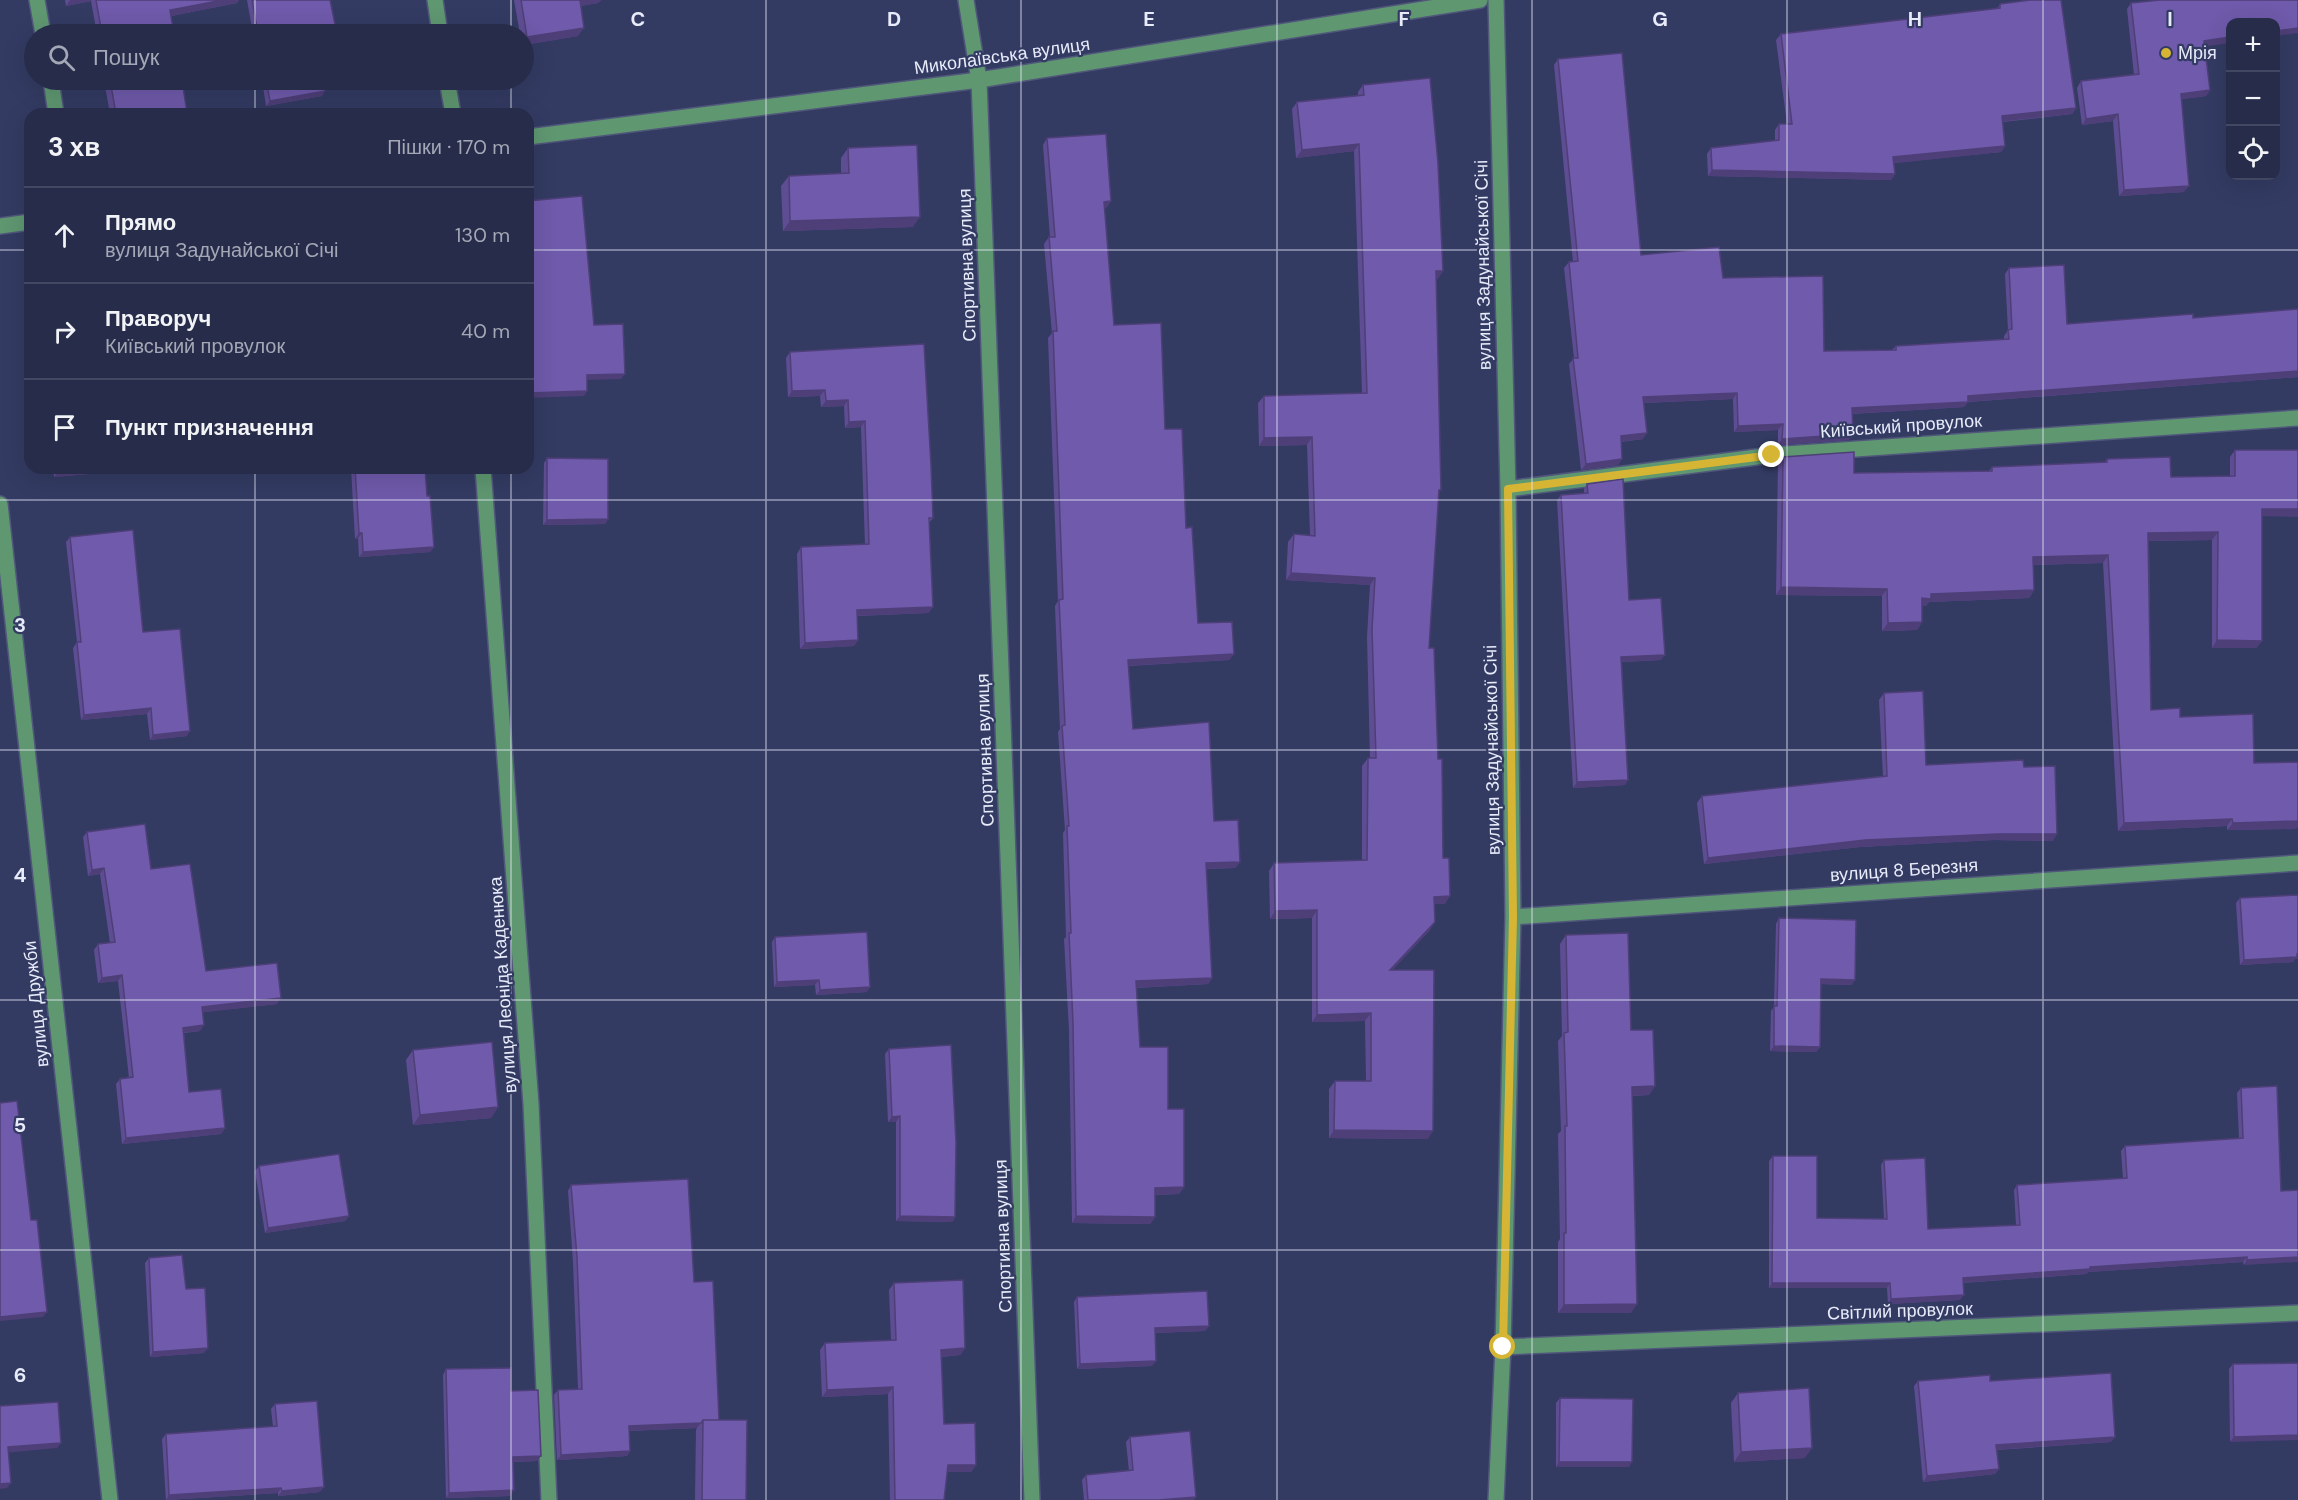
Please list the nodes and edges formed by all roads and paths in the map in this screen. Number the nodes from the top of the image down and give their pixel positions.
1 (37, 0) edge
2 (435, 0) edge
3 (966, 0) edge
4 (1480, 0) edge
5 (1496, 0) edge
6 (41, 24) edge
7 (439, 24) edge
8 (980, 80) junction
9 (52, 90) edge
10 (449, 90) edge
11 (55, 108) edge
12 (452, 108) edge
13 (534, 136) edge
14 (24, 223) edge
15 (0, 226) edge
16 (2298, 418) edge
17 (483, 474) edge
18 (1508, 489) junction
19 (0, 504) edge
20 (2298, 862) edge
21 (1513, 917) junction
22 (2298, 1313) edge
23 (1503, 1347) junction
24 (110, 1500) edge
25 (549, 1500) edge
26 (1032, 1500) edge
27 (1496, 1500) edge

1 - 6 street
2 - 7 street
3 - 8 street, Спортивна вулиця
4 - 8 street, Миколаївська вулиця
5 - 18 street, вулиця Задунайської Січі
8 - 13 street, Миколаївська вулиця
8 - 26 street, Спортивна вулиця
9 - 11 street
10 - 12 street
14 - 15 street
16 - 18 street, Київський провулок
17 - 25 street, вулиця Леоніда Каденюка
18 - 21 street, вулиця Задунайської Січі
19 - 24 street, вулиця Дружби
20 - 21 street, вулиця 8 Березня
21 - 23 street, вулиця Задунайської Січі
22 - 23 street, Світлий провулок
23 - 27 street, вулиця Задунайської Січі

